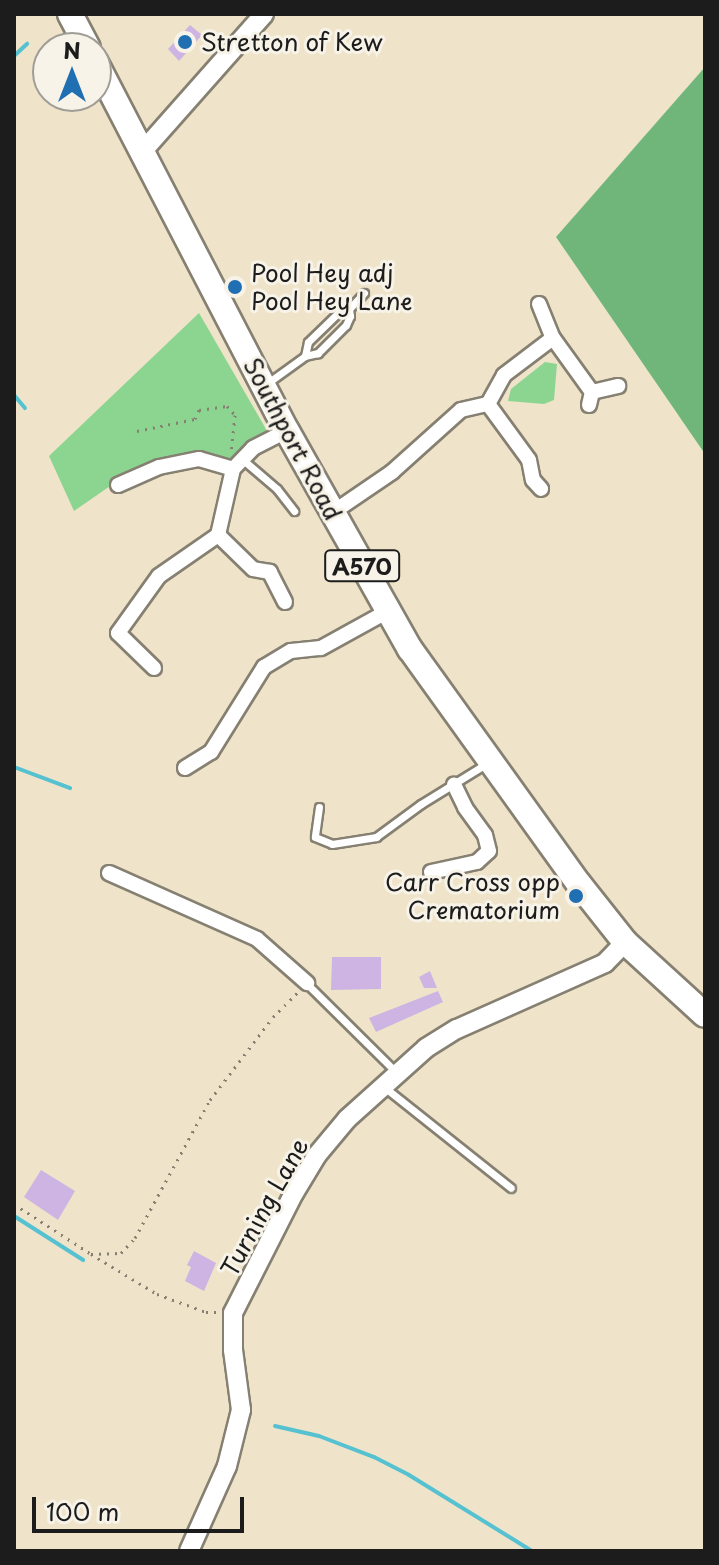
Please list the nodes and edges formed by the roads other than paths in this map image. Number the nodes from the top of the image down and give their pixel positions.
1 (70, 14) edge
2 (264, 14) edge
3 (80, 32) edge
4 (112, 94) edge
5 (142, 152) junction
6 (364, 293) dead end
7 (539, 304) dead end
8 (349, 309) junction
9 (553, 338) junction
10 (305, 356) junction
11 (263, 386) junction
12 (618, 386) dead end
13 (488, 404) junction
14 (287, 431) junction
15 (237, 464) junction
16 (118, 485) dead end
17 (541, 489) dead end
18 (294, 511) dead end
19 (332, 513) junction
20 (218, 535) junction
21 (285, 602) dead end
22 (388, 611) junction
23 (154, 668) dead end
24 (490, 761) junction
25 (185, 768) dead end
26 (454, 784) junction
27 (319, 807) dead end
28 (453, 868) junction
29 (431, 872) dead end
30 (109, 873) dead end
31 (452, 884) dead end
32 (625, 942) junction
33 (307, 983) joint
34 (705, 1015) edge
35 (396, 1072) junction
36 (382, 1086) junction
37 (511, 1188) dead end
38 (189, 1551) edge

1 - 3 highway
2 - 5 street
4 - 5 highway, Southport Road / A570
5 - 11 highway, Southport Road / A570
6 - 8 lane
7 - 9 street
8 - 10 lane
8 - 10 lane
9 - 12 street
9 - 13 street
10 - 11 lane
11 - 14 highway, Southport Road / A570
13 - 17 street
13 - 19 street
14 - 15 street
14 - 19 highway, Southport Road / A570
15 - 16 street
15 - 18 lane
15 - 20 street
19 - 22 highway, Southport Road / A570
20 - 21 street
20 - 23 street
22 - 24 highway, Southport Road / A570
22 - 25 street
24 - 26 lane
24 - 32 highway, Southport Road / A570
26 - 27 lane
26 - 28 street
28 - 29 street
28 - 31 street
30 - 33 street
32 - 34 highway, Southport Road / A570
32 - 35 street, Turning Lane
33 - 35 lane
35 - 36 street, Turning Lane
36 - 37 lane
36 - 38 street, Turning Lane

